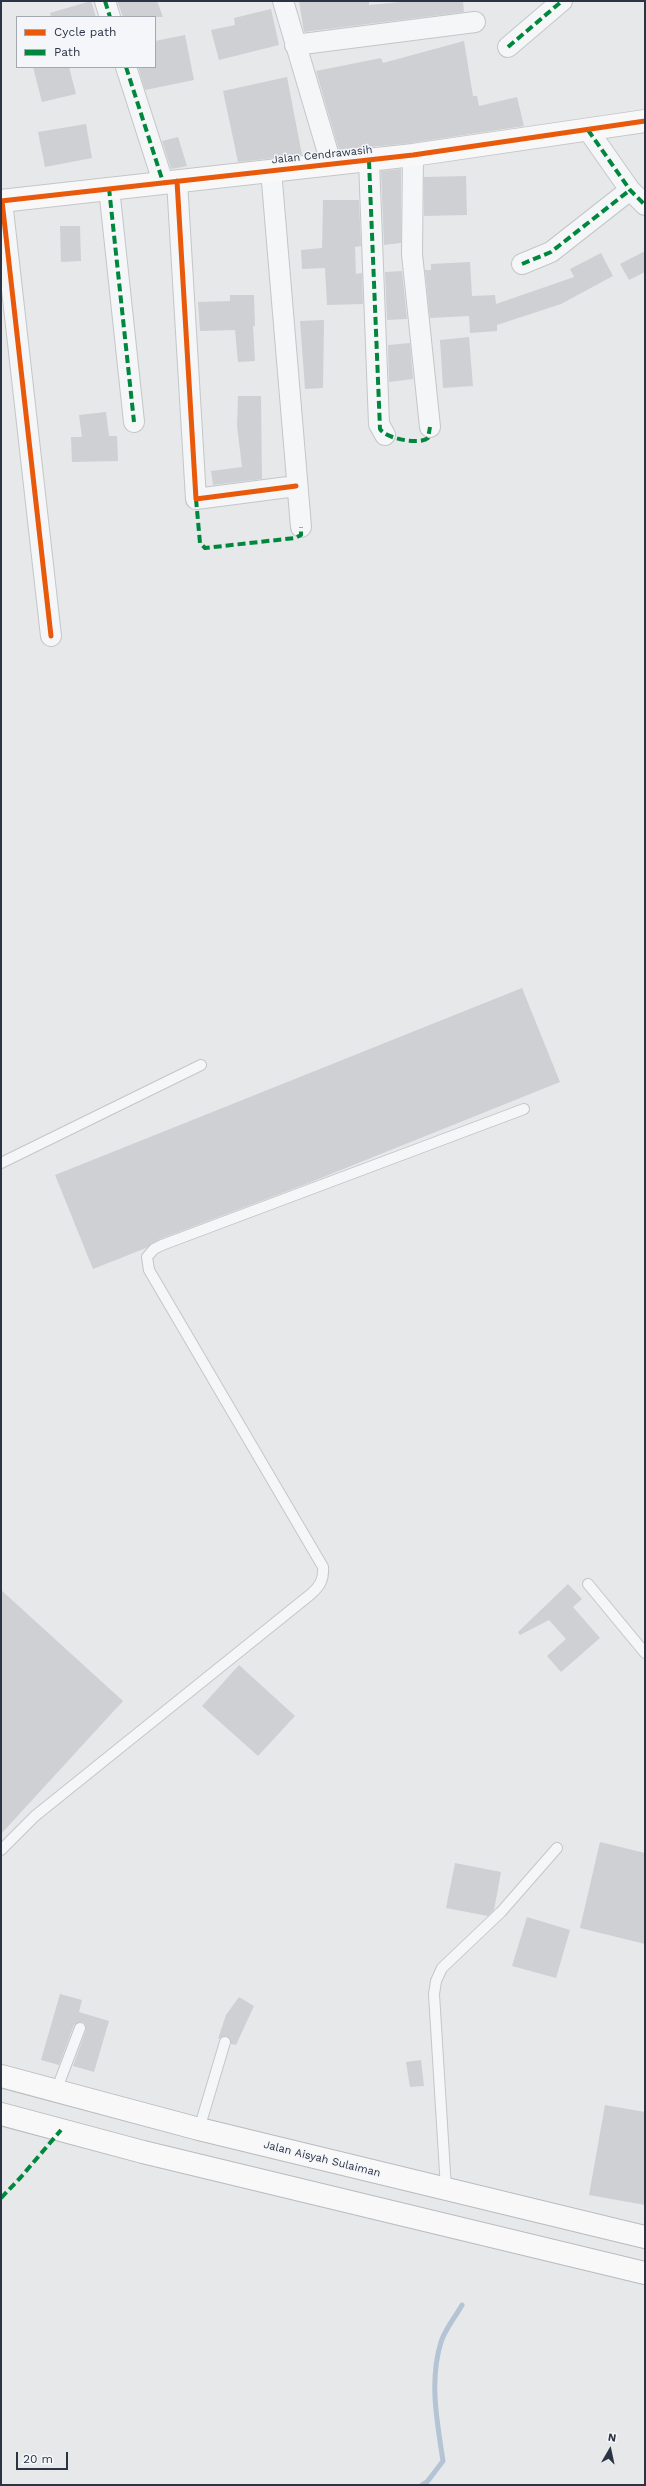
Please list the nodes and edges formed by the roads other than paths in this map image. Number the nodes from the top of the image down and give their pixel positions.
1 (105, 1) edge
2 (283, 1) edge
3 (562, 1) edge
4 (110, 16) edge
5 (475, 22) dead end
6 (295, 45) junction
7 (508, 47) dead end
8 (126, 68) edge
9 (645, 122) edge
10 (588, 130) junction
11 (413, 155) junction
12 (369, 161) junction
13 (331, 163) junction
14 (271, 170) junction
15 (170, 182) junction
16 (109, 188) junction
17 (630, 190) junction
18 (2, 201) edge
19 (645, 205) edge
20 (522, 264) dead end
21 (134, 422) dead end
22 (430, 427) dead end
23 (385, 435) dead end
24 (296, 486) junction
25 (301, 527) dead end
26 (51, 636) dead end
27 (201, 1065) dead end
28 (524, 1109) dead end
29 (1, 1163) edge
30 (588, 1584) dead end
31 (645, 1653) edge
32 (557, 1848) dead end
33 (1, 1850) edge
34 (80, 2028) dead end
35 (225, 2042) dead end
36 (1, 2076) edge
37 (56, 2091) junction
38 (1, 2114) edge
39 (199, 2129) junction
40 (446, 2189) junction
41 (645, 2237) edge
42 (645, 2273) edge

1 - 4 street
2 - 6 street
3 - 7 street
5 - 6 street
6 - 13 street
8 - 15 street
9 - 10 main road, Jalan Cendrawasih
10 - 11 main road, Jalan Cendrawasih
10 - 17 street
11 - 12 main road, Jalan Cendrawasih
11 - 22 street
12 - 13 main road, Jalan Cendrawasih
12 - 23 street
13 - 14 main road, Jalan Cendrawasih
14 - 15 main road, Jalan Cendrawasih
14 - 24 street
15 - 16 main road, Jalan Cendrawasih
15 - 24 street
16 - 18 main road, Jalan Cendrawasih
16 - 21 street
17 - 19 street
17 - 20 street
18 - 26 street
24 - 25 street
27 - 29 lane
28 - 33 lane
30 - 31 lane
32 - 40 lane
34 - 37 lane
35 - 39 lane
36 - 37 main road, Jalan Aisyah Sulaiman
37 - 39 main road, Jalan Aisyah Sulaiman
38 - 42 main road
39 - 40 main road, Jalan Aisyah Sulaiman
40 - 41 main road, Jalan Aisyah Sulaiman

